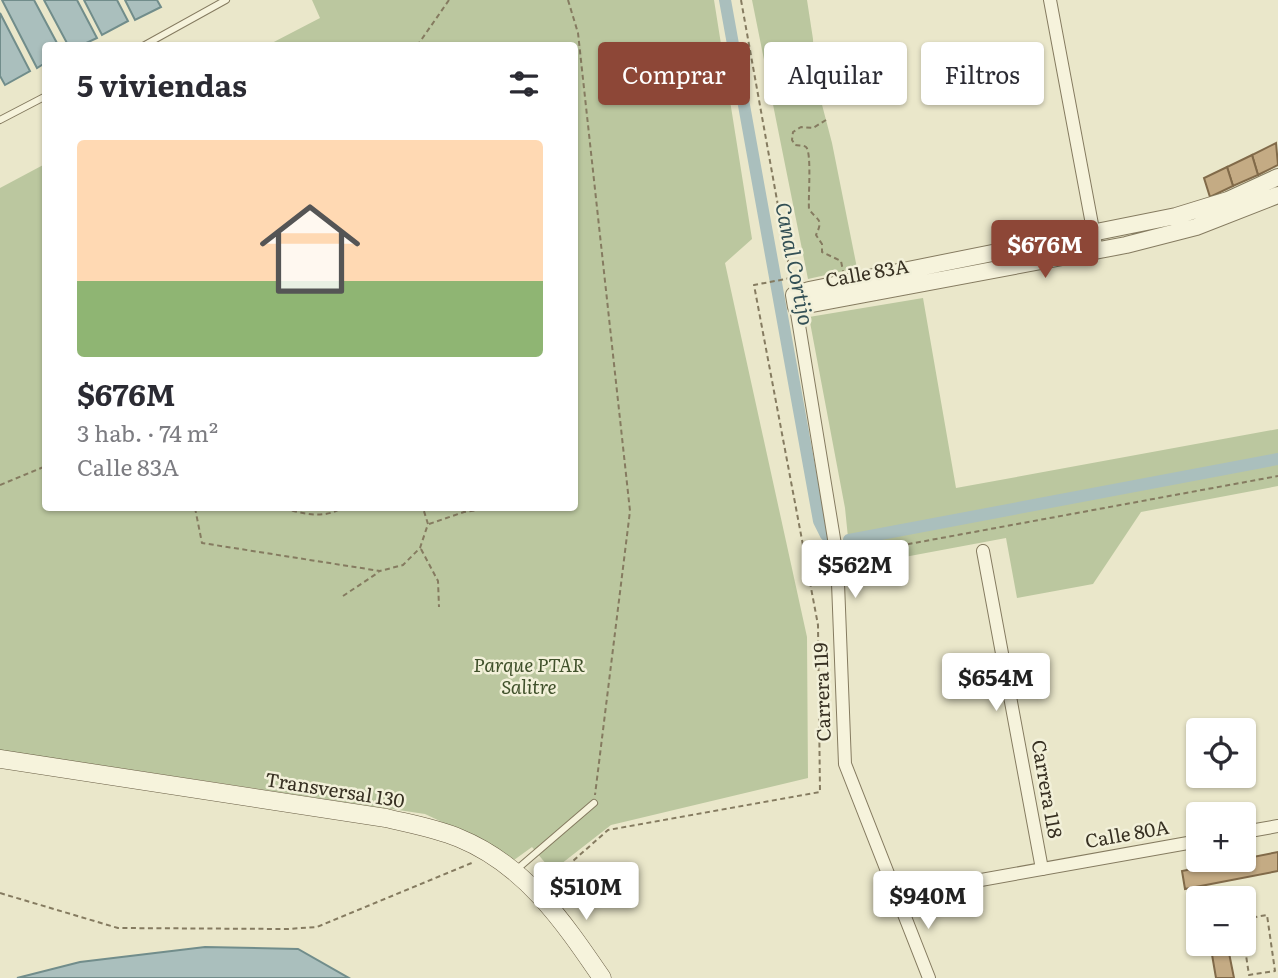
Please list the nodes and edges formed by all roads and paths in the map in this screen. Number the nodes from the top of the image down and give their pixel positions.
1 (226, 0) edge
2 (449, 0) edge
3 (568, 0) edge
4 (741, 0) edge
5 (1050, 0) edge
6 (150, 42) edge
7 (420, 42) edge
8 (42, 98) edge
9 (0, 120) edge
10 (826, 120) dead end
11 (1278, 177) edge
12 (1278, 195) edge
13 (1096, 242) junction
14 (844, 283) junction
15 (796, 307) junction
16 (42, 468) edge
17 (1278, 476) edge
18 (0, 485) edge
19 (196, 511) edge
20 (300, 511) edge
21 (338, 511) edge
22 (424, 511) edge
23 (471, 511) edge
24 (428, 524) junction
25 (420, 548) junction
26 (983, 551) dead end
27 (837, 557) junction
28 (380, 571) junction
29 (343, 596) dead end
30 (439, 607) dead end
31 (0, 759) edge
32 (594, 803) joint
33 (1278, 826) edge
34 (1256, 830) edge
35 (1186, 843) edge
36 (469, 857) dead end
37 (1042, 869) junction
38 (515, 871) junction
39 (538, 891) junction
40 (0, 893) edge
41 (897, 895) junction
42 (1256, 917) edge
43 (1278, 942) edge
44 (1272, 944) junction
45 (1246, 956) edge
46 (602, 978) edge
47 (929, 978) edge

1 - 6 lane
2 - 7 path
3 - 32 path
4 - 39 path
5 - 13 street
8 - 9 lane
10 - 14 path
11 - 13 street, Calle 83A
12 - 13 street, Calle 83A
13 - 14 street, Calle 83A
13 - 15 street, Calle 83A
14 - 15 street, Calle 83A
15 - 27 street, Carrera 119
16 - 18 path
17 - 27 path
19 - 28 path
20 - 21 path
22 - 24 path
23 - 24 path
24 - 25 path
25 - 28 path
25 - 30 path
26 - 37 street, Carrera 118
27 - 41 street, Carrera 119
28 - 29 path
31 - 38 main road, Transversal 130
32 - 38 lane
33 - 34 street
35 - 37 street, Calle 80A
36 - 40 path
37 - 41 street, Calle 80A
38 - 39 main road, Transversal 130
39 - 46 main road, Transversal 130
41 - 47 street, Carrera 119
42 - 44 path
43 - 44 path
44 - 45 path

